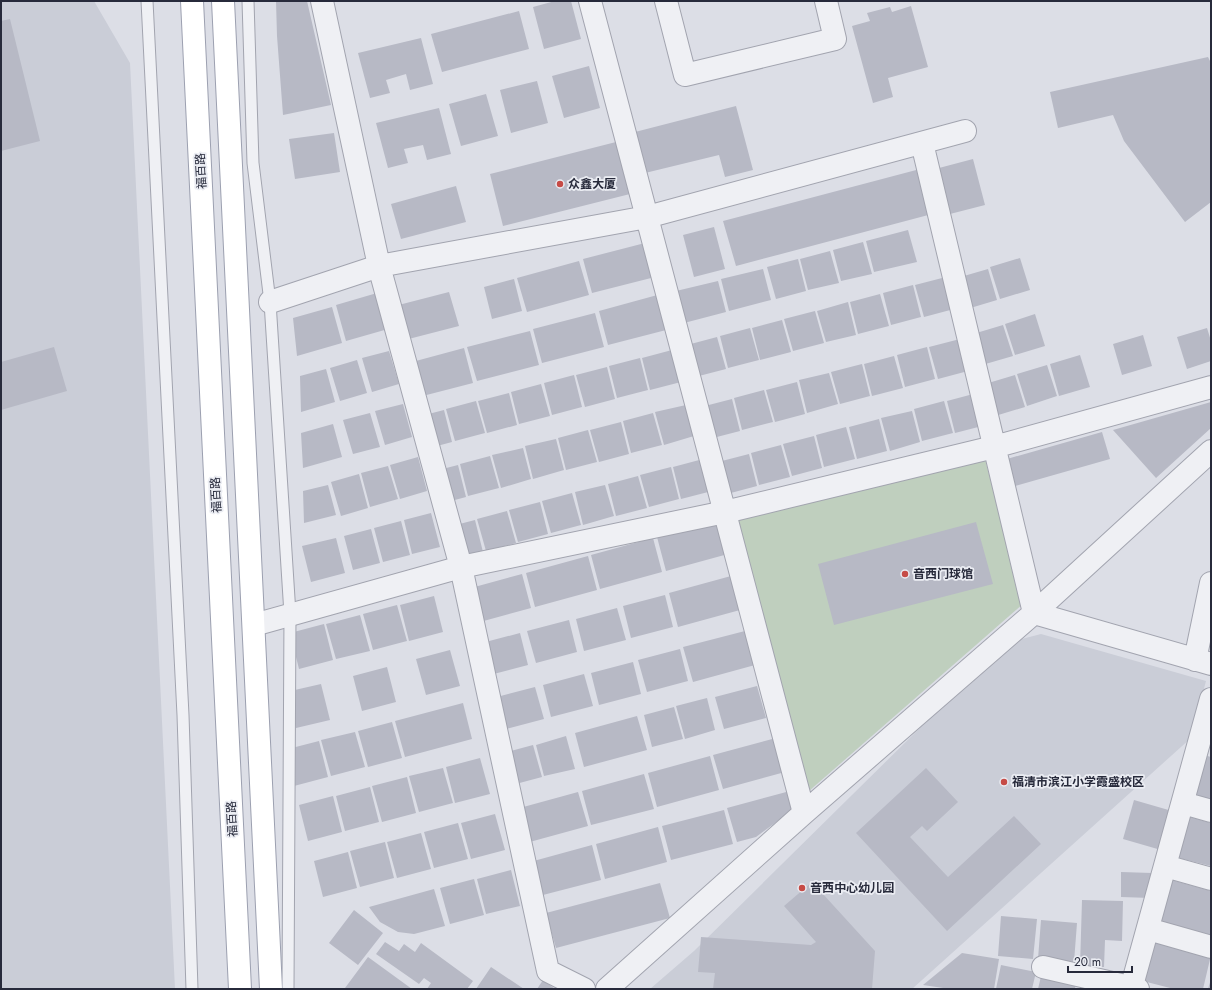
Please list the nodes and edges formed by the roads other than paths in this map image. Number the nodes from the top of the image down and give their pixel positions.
1 (147, 1) edge
2 (248, 1) edge
3 (322, 1) edge
4 (590, 1) edge
5 (666, 1) edge
6 (826, 1) edge
7 (225, 5) edge
8 (191, 6) edge
9 (965, 131) dead end
10 (922, 143) junction
11 (647, 217) junction
12 (379, 266) junction
13 (270, 302) junction
14 (1211, 387) edge
15 (994, 446) junction
16 (1208, 458) edge
17 (724, 512) junction
18 (461, 567) junction
19 (1211, 587) edge
20 (1034, 613) junction
21 (290, 614) junction
22 (254, 625) junction
23 (1203, 662) edge
24 (1211, 699) edge
25 (1205, 745) edge
26 (1182, 803) junction
27 (1211, 811) edge
28 (804, 813) junction
29 (1165, 866) junction
30 (1211, 879) edge
31 (1148, 929) junction
32 (1211, 947) edge
33 (1043, 966) dead end
34 (1134, 988) edge
35 (192, 989) edge
36 (240, 989) edge
37 (271, 989) edge
38 (288, 989) edge
39 (584, 989) edge
40 (607, 989) edge

1 - 35 lane
2 - 13 lane
3 - 12 street
4 - 11 street
5 - 6 street
7 - 22 main road
8 - 36 main road, 福百路
9 - 10 street
10 - 11 street
10 - 15 street
11 - 12 street
11 - 17 street
12 - 13 street
12 - 18 street
13 - 21 lane
14 - 15 street
15 - 17 street
15 - 20 street
16 - 20 street
17 - 18 street
17 - 28 street
18 - 21 street
18 - 39 street
19 - 23 street
20 - 23 street
20 - 28 street
21 - 22 street
21 - 38 lane
22 - 37 main road
24 - 25 street
25 - 26 street
26 - 27 street
26 - 29 street
28 - 40 street
29 - 30 street
29 - 31 street
31 - 32 street
31 - 34 street
33 - 34 street

